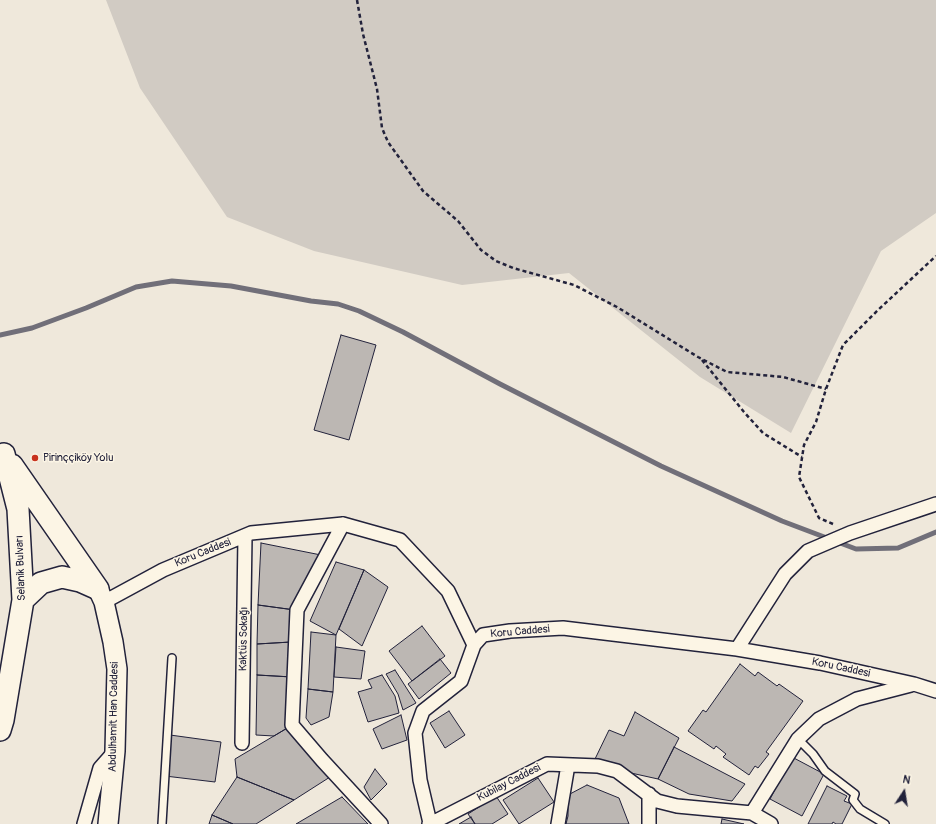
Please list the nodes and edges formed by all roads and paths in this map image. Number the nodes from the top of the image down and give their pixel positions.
1 (357, 0) edge
2 (936, 256) edge
3 (702, 359) junction
4 (826, 389) junction
5 (2, 451) edge
6 (802, 457) junction
7 (936, 504) edge
8 (343, 524) junction
9 (850, 533) junction
10 (245, 536) junction
11 (101, 596) junction
12 (24, 600) junction
13 (474, 645) junction
14 (737, 649) junction
15 (172, 658) dead end
16 (914, 684) junction
17 (936, 691) edge
18 (0, 730) edge
19 (798, 739) junction
20 (242, 743) dead end
21 (114, 751) junction
22 (568, 765) junction
23 (649, 794) junction
24 (756, 818) edge
25 (84, 824) edge
26 (108, 824) edge
27 (162, 824) edge
28 (380, 824) edge
29 (429, 824) edge
30 (558, 824) edge
31 (649, 824) edge
32 (771, 824) edge
33 (885, 824) edge

1 - 3 path
2 - 4 path
3 - 4 path
3 - 6 path
4 - 6 path
5 - 11 main road
5 - 12 main road, Selanik Bulvarı
6 - 9 path
7 - 9 street
8 - 10 street, Koru Caddesi
8 - 13 street, Koru Caddesi
8 - 28 street
9 - 14 street
10 - 11 street, Koru Caddesi
10 - 20 street, Kaktüs Sokağı
11 - 12 main road
11 - 21 main road, Abdulhamit Han Caddesi
12 - 18 main road, Selanik Bulvarı
13 - 14 street, Koru Caddesi
13 - 29 street
14 - 16 street, Koru Caddesi
15 - 27 lane
16 - 17 street, Koru Caddesi
16 - 19 street
19 - 24 street
19 - 33 lane
21 - 25 street
21 - 26 main road, Abdulhamit Han Caddesi
22 - 23 street, Kubilay Caddesi
22 - 29 street, Kubilay Caddesi
22 - 30 street
23 - 24 street, Kubilay Caddesi
23 - 31 street
24 - 32 street, Kubilay Caddesi

